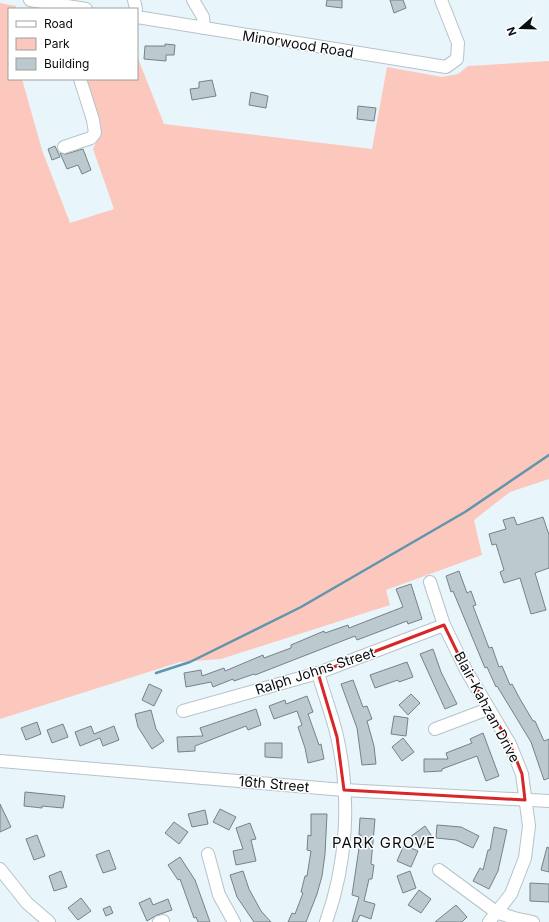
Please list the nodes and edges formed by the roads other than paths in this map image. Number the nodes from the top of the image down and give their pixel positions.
1 (30, 0) edge
2 (193, 0) edge
3 (441, 0) edge
4 (52, 4) edge
5 (79, 8) edge
6 (138, 17) edge
7 (204, 28) junction
8 (80, 80) edge
9 (64, 147) dead end
10 (430, 582) dead end
11 (444, 625) junction
12 (318, 673) junction
13 (488, 710) junction
14 (183, 711) dead end
15 (435, 729) dead end
16 (0, 761) edge
17 (344, 790) junction
18 (525, 800) junction
19 (549, 801) edge
20 (208, 854) dead end
21 (0, 869) edge
22 (439, 870) dead end
23 (493, 917) edge
24 (48, 922) edge
25 (234, 922) edge
26 (326, 922) edge
27 (533, 922) edge

1 - 4 street
2 - 7 street
3 - 7 street, Minorwood Road
4 - 5 street
6 - 7 street, Minorwood Road
8 - 9 street
10 - 11 street, Blair-Kahzan Drive
11 - 12 street, Ralph Johns Street
11 - 13 street, Blair-Kahzan Drive
12 - 14 street, Ralph Johns Street
12 - 17 street
13 - 15 street
13 - 18 street, Blair-Kahzan Drive
16 - 17 street, 16th Street
17 - 18 street, 16th Street
17 - 26 street
18 - 19 street, 16th Street
18 - 23 street, Blair-Kahzan Drive
20 - 25 street
21 - 24 street
22 - 23 street
23 - 27 street

